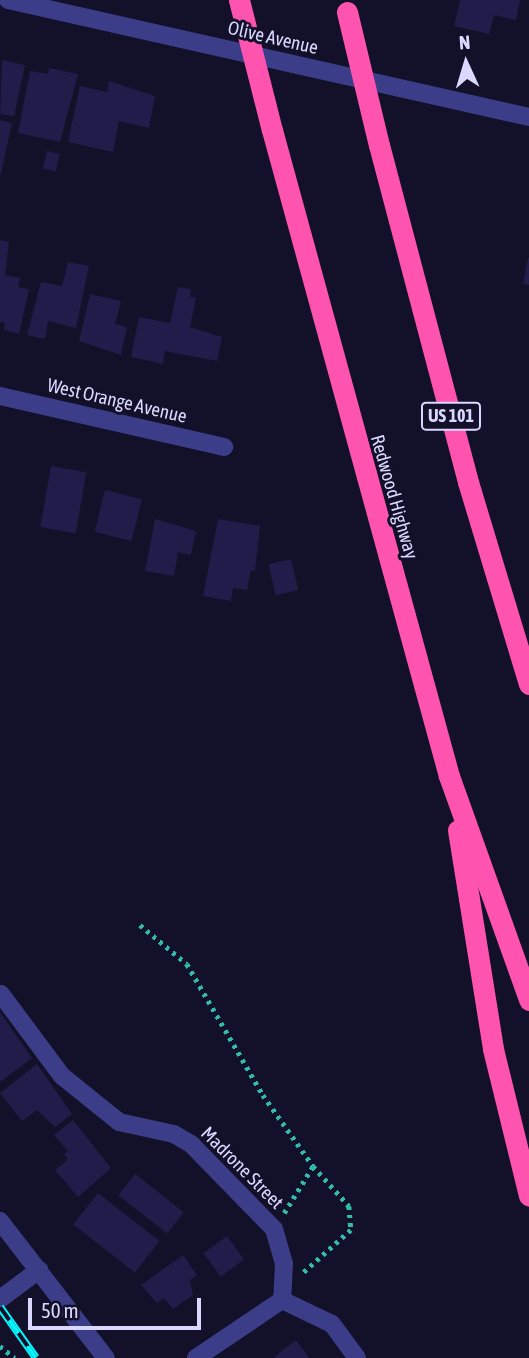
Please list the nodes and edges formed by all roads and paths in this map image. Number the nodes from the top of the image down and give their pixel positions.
1 (8, 0) edge
2 (239, 0) edge
3 (54, 4) edge
4 (345, 6) edge
5 (529, 117) edge
6 (0, 396) edge
7 (224, 447) dead end
8 (529, 684) edge
9 (449, 776) junction
10 (140, 925) dead end
11 (1, 994) edge
12 (529, 1000) edge
13 (313, 1166) junction
14 (529, 1196) edge
15 (0, 1221) edge
16 (270, 1225) junction
17 (39, 1270) junction
18 (283, 1291) junction
19 (0, 1299) edge
20 (0, 1346) edge
21 (15, 1358) edge
22 (107, 1358) edge
23 (196, 1358) edge
24 (357, 1358) edge

1 - 3 street, Olive Avenue
2 - 9 highway, Redwood Highway, bridge
3 - 5 street, Olive Avenue
4 - 8 highway, US 101, bridge
6 - 7 street, West Orange Avenue
9 - 12 highway, Redwood Highway
9 - 14 highway
10 - 13 path
11 - 16 street, Madrone Street
13 - 16 path
13 - 18 path
15 - 17 street
16 - 18 street, Madrone Street
17 - 19 street
17 - 22 street
18 - 23 street
18 - 24 street
20 - 21 path

